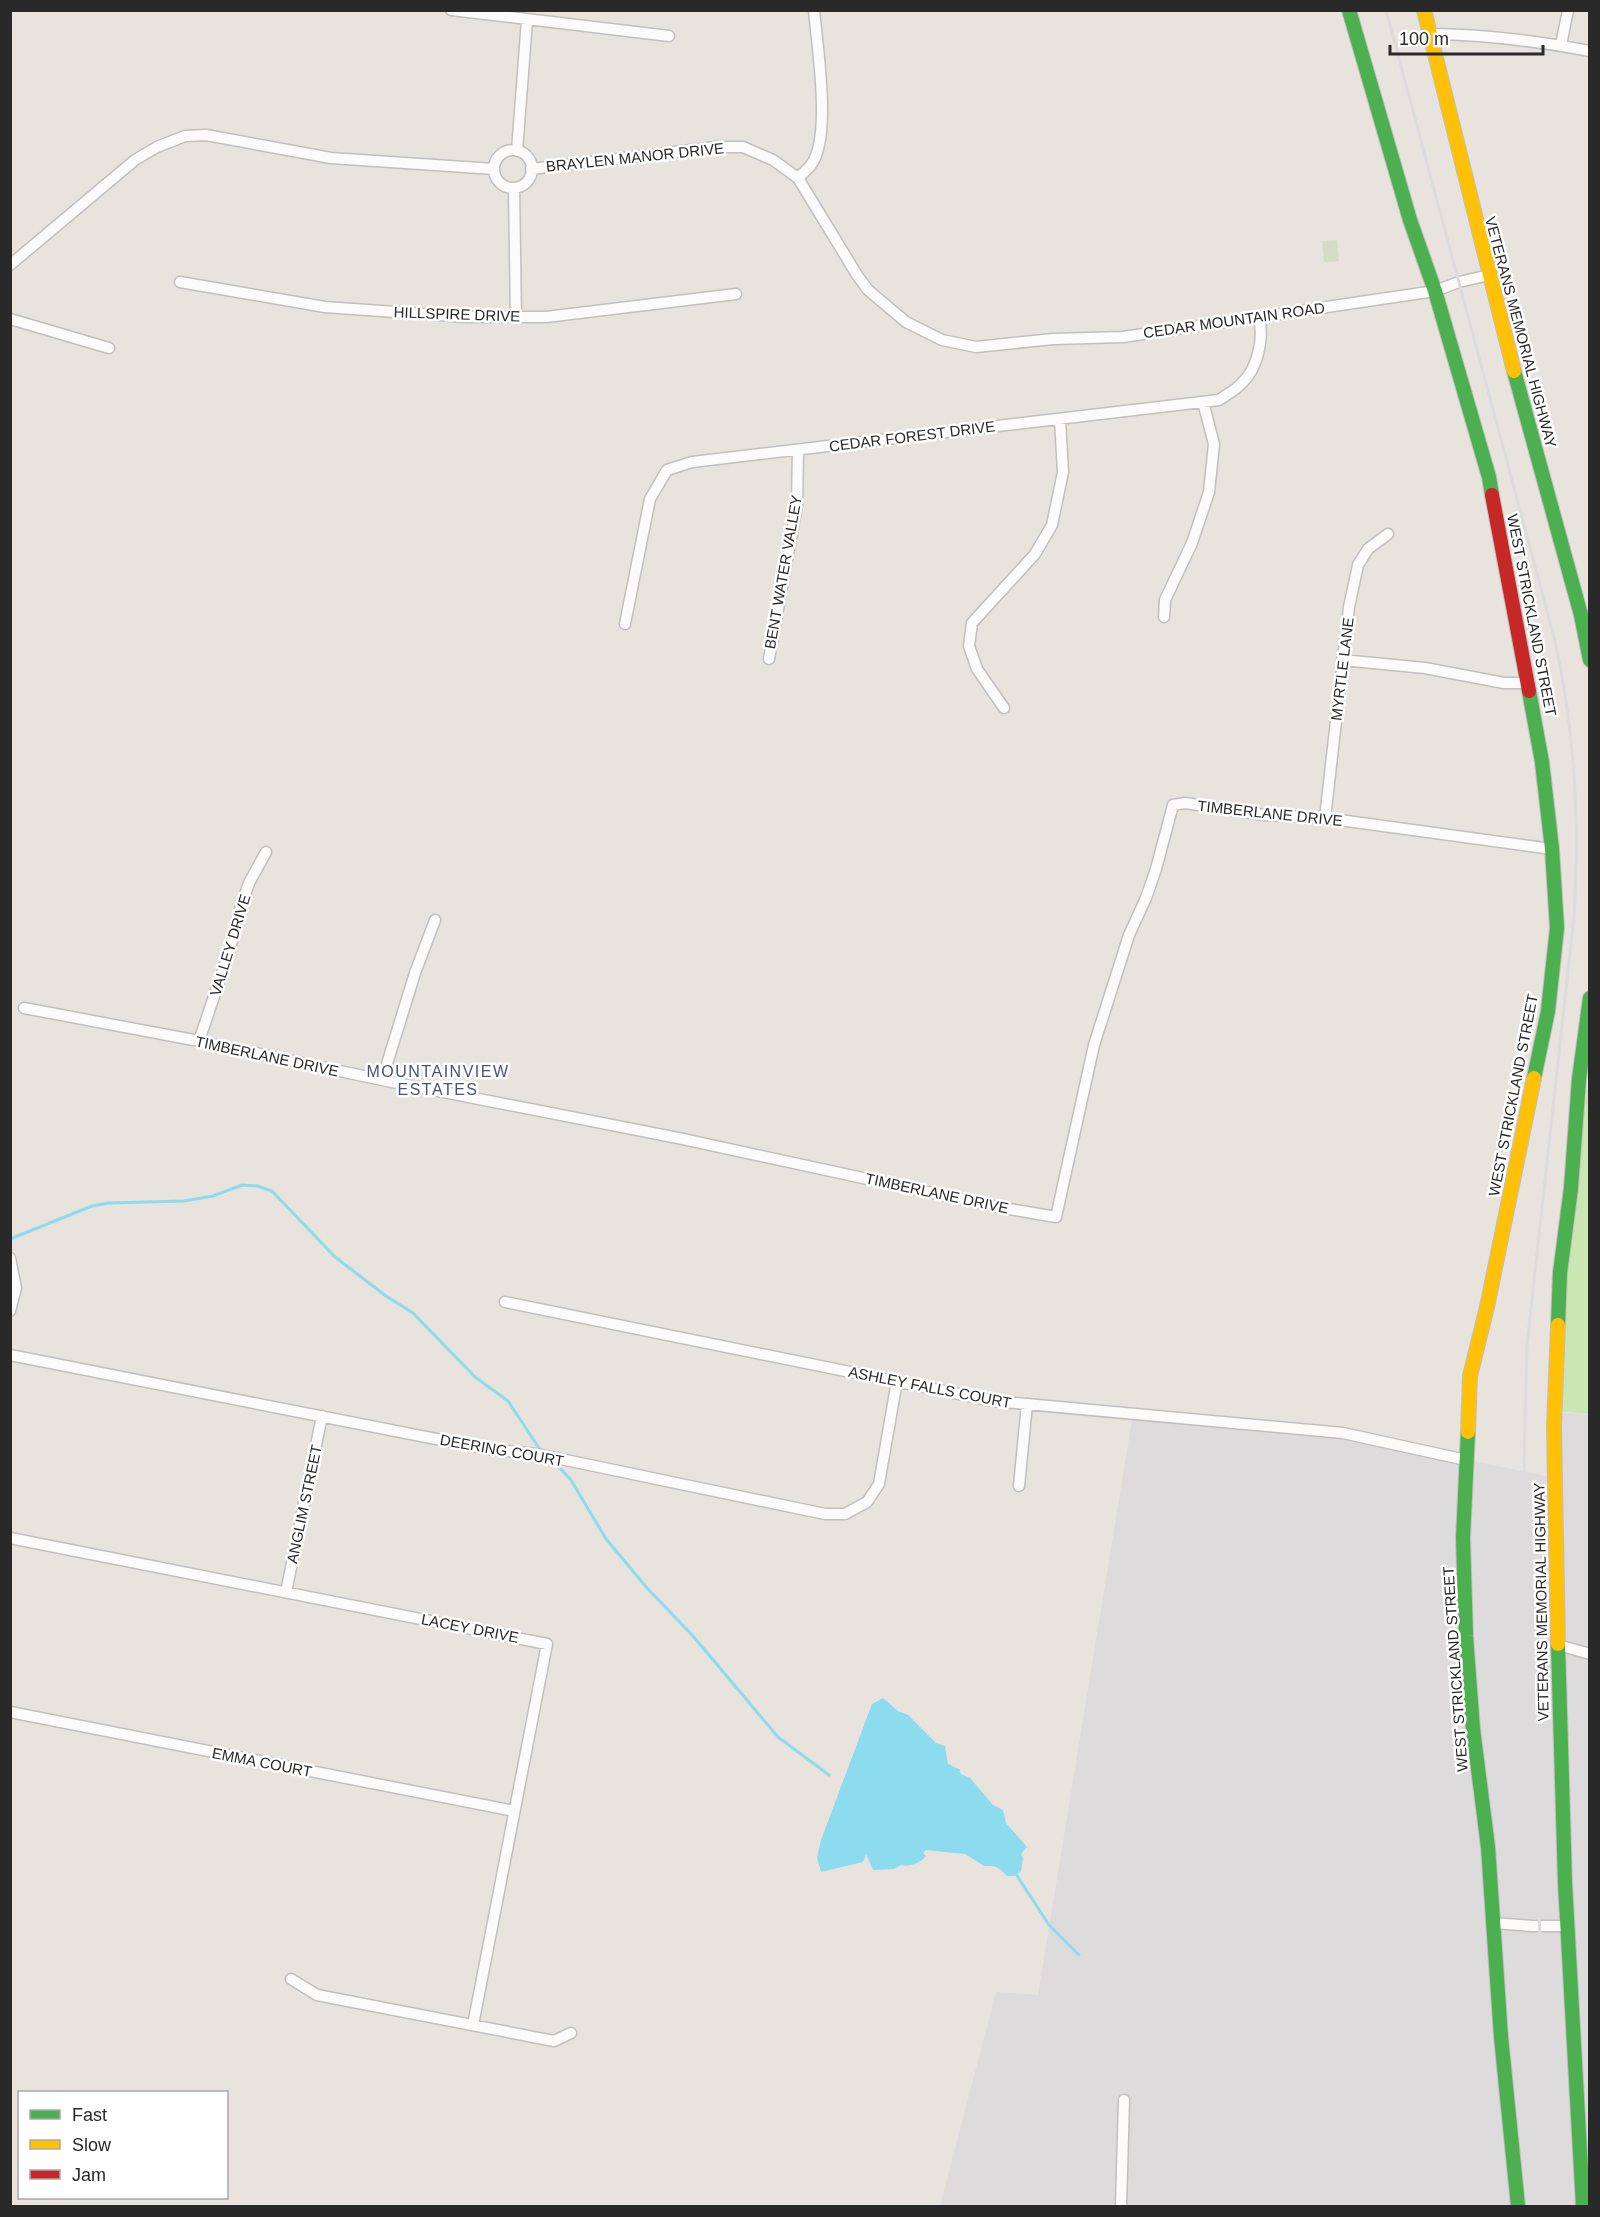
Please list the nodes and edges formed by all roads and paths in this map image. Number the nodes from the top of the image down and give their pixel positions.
1 (451, 10) edge
2 (814, 10) edge
3 (1349, 10) edge
4 (1424, 10) edge
5 (1568, 10) edge
6 (527, 20) junction
7 (1430, 34) junction
8 (669, 36) dead end
9 (1561, 45) junction
10 (1590, 51) edge
11 (517, 151) junction
12 (494, 169) junction
13 (531, 169) junction
14 (798, 178) junction
15 (514, 188) junction
16 (10, 265) edge
17 (1489, 275) junction
18 (180, 282) dead end
19 (1435, 291) junction
20 (736, 294) dead end
21 (516, 317) junction
22 (1259, 317) junction
23 (10, 319) edge
24 (976, 347) joint
25 (110, 348) dead end
26 (1203, 402) junction
27 (1060, 419) junction
28 (798, 450) junction
29 (1388, 534) dead end
30 (1164, 617) dead end
31 (625, 624) dead end
32 (769, 659) dead end
33 (1342, 660) junction
34 (1590, 660) edge
35 (1528, 683) junction
36 (1004, 708) dead end
37 (1325, 818) junction
38 (1552, 849) junction
39 (266, 852) dead end
40 (435, 920) dead end
41 (1590, 998) edge
42 (24, 1008) dead end
43 (200, 1041) junction
44 (382, 1080) junction
45 (10, 1257) edge
46 (505, 1302) dead end
47 (10, 1311) edge
48 (10, 1355) edge
49 (897, 1382) junction
50 (1027, 1404) junction
51 (322, 1416) junction
52 (1466, 1460) junction
53 (1019, 1486) dead end
54 (10, 1538) edge
55 (286, 1592) junction
56 (1558, 1645) junction
57 (1590, 1654) edge
58 (10, 1712) edge
59 (514, 1812) junction
60 (1494, 1923) junction
61 (1567, 1926) junction
62 (291, 1978) dead end
63 (473, 2025) junction
64 (571, 2033) dead end
65 (1124, 2100) dead end
66 (1121, 2206) edge
67 (1518, 2206) edge
68 (1583, 2206) edge

1 - 6 street
2 - 14 street
3 - 19 street, WEST STRICKLAND STREET
4 - 7 street, VETERANS MEMORIAL HIGHWAY
5 - 9 street
6 - 8 street
6 - 11 street
7 - 9 street
7 - 17 street, VETERANS MEMORIAL HIGHWAY
9 - 10 street
11 - 12 street
11 - 13 street
12 - 15 street
12 - 16 street
13 - 14 street, BRAYLEN MANOR DRIVE
13 - 15 street
14 - 24 street, BRAYLEN MANOR DRIVE
15 - 21 street
17 - 19 street, CEDAR MOUNTAIN ROAD
17 - 34 street, VETERANS MEMORIAL HIGHWAY
18 - 21 street, HILLSPIRE DRIVE
19 - 22 street, CEDAR MOUNTAIN ROAD
19 - 35 street, WEST STRICKLAND STREET
20 - 21 street, HILLSPIRE DRIVE
22 - 24 street, CEDAR MOUNTAIN ROAD
22 - 26 street, CEDAR FOREST DRIVE
23 - 25 street
26 - 27 street, CEDAR FOREST DRIVE
26 - 30 street
27 - 28 street, CEDAR FOREST DRIVE
27 - 36 street
28 - 31 street, CEDAR FOREST DRIVE
28 - 32 street, BENT WATER VALLEY
29 - 33 street, MYRTLE LANE
33 - 35 street
33 - 37 street, MYRTLE LANE
35 - 38 street, WEST STRICKLAND STREET
37 - 38 street, TIMBERLANE DRIVE
37 - 44 street, TIMBERLANE DRIVE
38 - 52 street, WEST STRICKLAND STREET
39 - 43 street, VALLEY DRIVE
40 - 44 street
41 - 56 street, VETERANS MEMORIAL HIGHWAY
42 - 43 street, TIMBERLANE DRIVE
43 - 44 street, TIMBERLANE DRIVE
45 - 47 street
46 - 49 street, ASHLEY FALLS COURT
48 - 51 street, DEERING COURT
49 - 50 street, ASHLEY FALLS COURT
49 - 51 street, DEERING COURT
50 - 52 street, ASHLEY FALLS COURT
50 - 53 street
51 - 55 street, ANGLIM STREET
52 - 60 street, WEST STRICKLAND STREET
54 - 55 street, LACEY DRIVE
55 - 59 street, LACEY DRIVE
56 - 57 street
56 - 61 street, VETERANS MEMORIAL HIGHWAY
58 - 59 street, EMMA COURT
59 - 63 street, LACEY DRIVE
60 - 61 street
60 - 67 street, WEST STRICKLAND STREET
61 - 68 street, VETERANS MEMORIAL HIGHWAY
62 - 63 street
63 - 64 street
65 - 66 street

